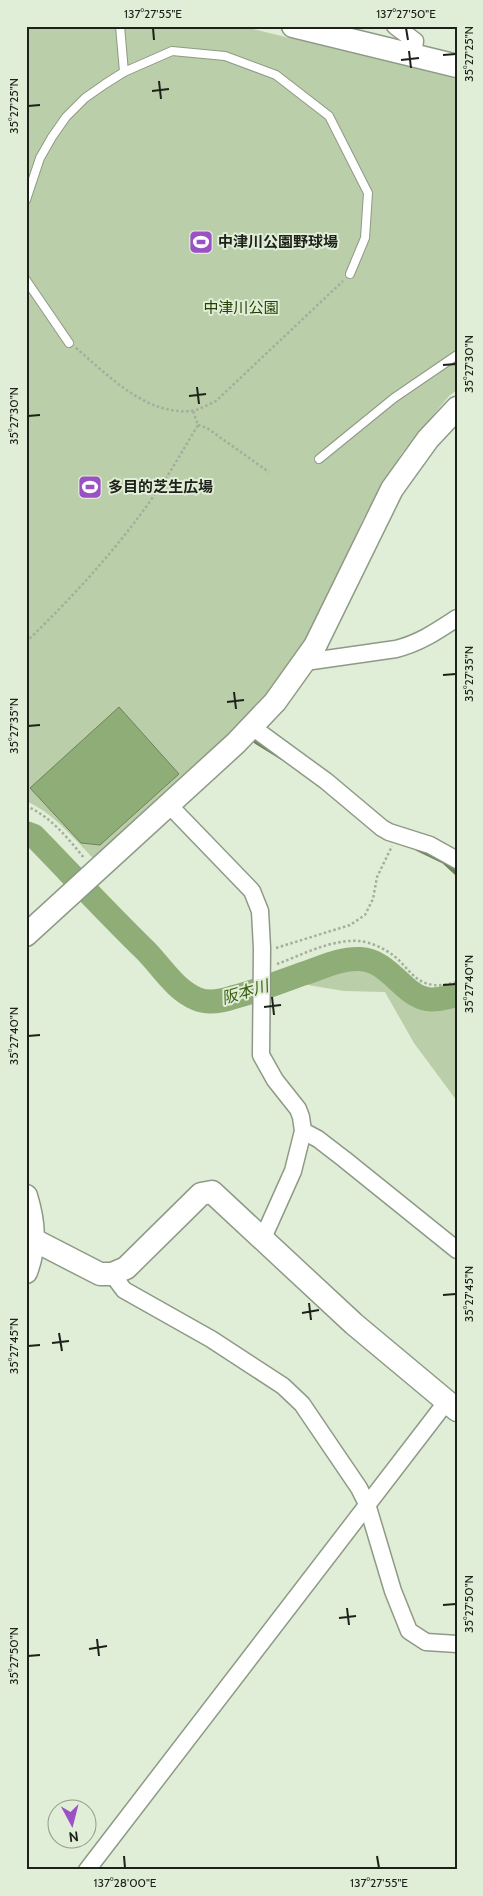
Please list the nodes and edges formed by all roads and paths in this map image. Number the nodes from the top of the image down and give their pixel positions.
1 (120, 26) edge
2 (293, 26) edge
3 (395, 26) edge
4 (413, 55) junction
5 (452, 65) edge
6 (124, 72) junction
7 (26, 200) edge
8 (350, 274) joint
9 (26, 280) edge
10 (69, 343) joint
11 (457, 355) edge
12 (457, 408) edge
13 (193, 411) junction
14 (198, 426) junction
15 (319, 459) dead end
16 (269, 472) dead end
17 (457, 618) edge
18 (26, 642) edge
19 (305, 662) junction
20 (252, 726) junction
21 (26, 806) edge
22 (169, 806) junction
23 (392, 845) dead end
24 (457, 860) edge
25 (94, 874) junction
26 (26, 935) edge
27 (262, 948) junction
28 (262, 970) junction
29 (457, 982) edge
30 (304, 1131) junction
31 (26, 1196) edge
32 (263, 1238) junction
33 (34, 1240) junction
34 (457, 1250) edge
35 (26, 1272) edge
36 (112, 1274) junction
37 (452, 1406) edge
38 (367, 1504) junction
39 (457, 1644) edge
40 (87, 1870) edge

1 - 6 lane
2 - 4 street
3 - 4 street
4 - 5 street
6 - 7 lane
6 - 8 lane
8 - 13 path
9 - 10 lane
10 - 13 path
11 - 15 lane
12 - 19 street
13 - 14 path
14 - 16 path
14 - 18 path
17 - 19 street
19 - 20 street
20 - 22 street
20 - 24 street
21 - 25 path
22 - 25 street
22 - 27 street
23 - 27 path
25 - 26 street
27 - 28 street
28 - 29 path
28 - 30 street
30 - 32 street
30 - 34 street
31 - 33 street
32 - 36 street
32 - 37 street
33 - 35 street
33 - 36 street
36 - 38 street
37 - 38 street
38 - 39 street
38 - 40 street

